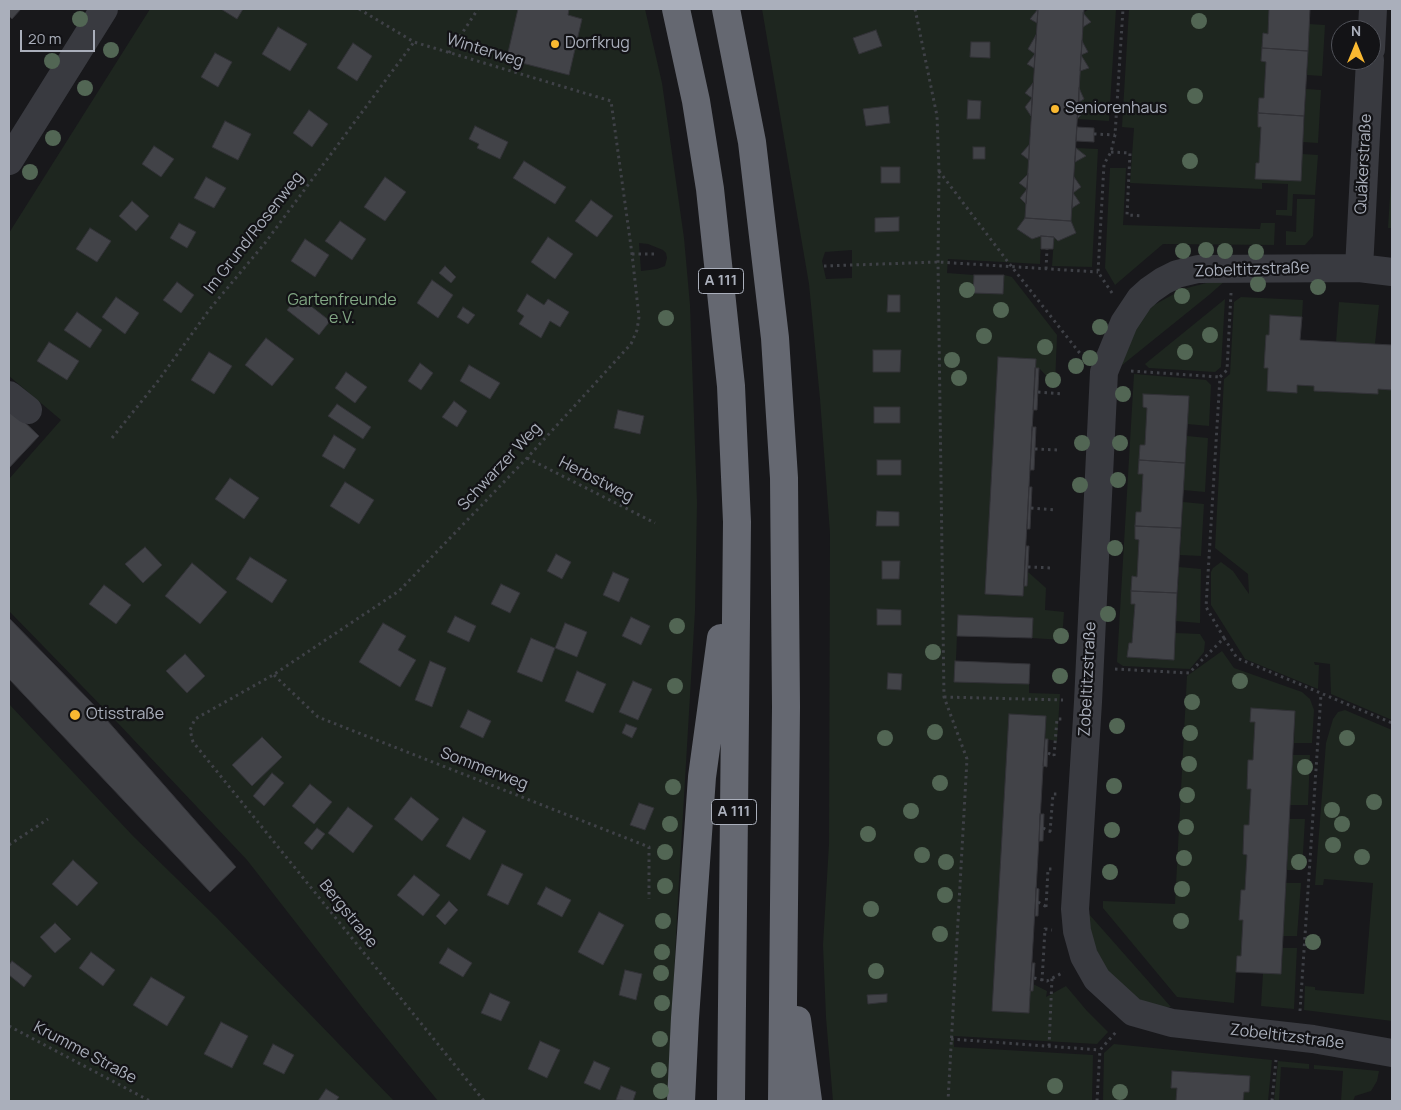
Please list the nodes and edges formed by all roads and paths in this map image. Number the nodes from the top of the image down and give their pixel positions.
1 (104, 9) edge
2 (359, 9) edge
3 (478, 9) edge
4 (676, 9) edge
5 (726, 9) edge
6 (915, 9) edge
7 (1123, 9) edge
8 (414, 42) junction
9 (449, 53) junction
10 (1369, 70) edge
11 (611, 101) joint
12 (1094, 134) dead end
13 (1115, 135) junction
14 (1111, 152) junction
15 (9, 161) edge
16 (939, 171) junction
17 (1143, 216) dead end
18 (1047, 248) dead end
19 (632, 254) junction
20 (658, 254) dead end
21 (938, 262) junction
22 (824, 266) dead end
23 (1011, 267) junction
24 (1233, 268) junction
25 (1359, 268) junction
26 (1046, 269) junction
27 (1098, 272) junction
28 (1392, 272) edge
29 (1130, 311) junction
30 (1104, 377) junction
31 (1220, 377) junction
32 (1038, 392) dead end
33 (1062, 394) dead end
34 (112, 438) dead end
35 (1035, 449) dead end
36 (1059, 450) dead end
37 (527, 458) junction
38 (1031, 508) dead end
39 (1056, 510) dead end
40 (737, 522) junction
41 (655, 523) dead end
42 (1028, 567) dead end
43 (1053, 568) dead end
44 (1224, 638) junction
45 (1089, 668) junction
46 (273, 675) junction
47 (1321, 694) junction
48 (944, 697) junction
49 (1088, 702) junction
50 (1064, 720) dead end
51 (1392, 723) edge
52 (193, 742) joint
53 (1048, 753) dead end
54 (1060, 794) dead end
55 (48, 819) dead end
56 (1044, 828) dead end
57 (9, 845) edge
58 (649, 899) dead end
59 (1038, 902) dead end
60 (1046, 907) dead end
61 (1054, 930) dead end
62 (785, 932) junction
63 (1066, 971) dead end
64 (1034, 978) dead end
65 (1052, 978) junction
66 (1042, 981) junction
67 (1300, 1016) dead end
68 (9, 1026) edge
69 (1116, 1031) dead end
70 (951, 1039) junction
71 (1049, 1046) junction
72 (1100, 1050) junction
73 (1392, 1053) edge
74 (1276, 1055) dead end
75 (150, 1101) edge
76 (484, 1101) edge
77 (681, 1101) edge
78 (732, 1101) edge
79 (782, 1101) edge
80 (808, 1101) edge
81 (948, 1101) edge
82 (1097, 1101) edge
83 (1272, 1101) edge

1 - 15 street
2 - 8 path, Winterweg
3 - 9 path
4 - 40 highway, A 111
5 - 62 highway, A 111
6 - 16 path
7 - 13 path
8 - 9 path, Winterweg
8 - 34 path, Im Grund/Rosenweg
9 - 11 path, Winterweg
10 - 25 street, Quäkerstraße
11 - 19 path, Schwarzer Weg
12 - 13 path
13 - 14 path
14 - 17 path
14 - 27 path
16 - 21 path
16 - 23 path
18 - 26 path
19 - 20 path
19 - 37 path, Schwarzer Weg
21 - 22 path
21 - 23 path
21 - 48 path
23 - 26 path
23 - 30 path
24 - 25 street, Zobeltitzstraße
24 - 29 street, Zobeltitzstraße
24 - 31 path
25 - 28 street, Zobeltitzstraße
26 - 27 path
27 - 29 path
29 - 30 street, Zobeltitzstraße
30 - 31 path
30 - 45 street, Zobeltitzstraße
31 - 44 path
32 - 33 path
35 - 36 path
37 - 41 path, Herbstweg
37 - 46 path, Schwarzer Weg
38 - 39 path
40 - 77 highway
40 - 78 highway, A 111
42 - 43 path
44 - 45 path
44 - 47 path
45 - 49 street, Zobeltitzstraße
46 - 52 path, Schwarzer Weg
46 - 58 path, Sommerweg
47 - 51 path
47 - 67 path
48 - 49 path
48 - 70 path
49 - 73 street, Zobeltitzstraße
50 - 53 path
52 - 76 path, Bergstraße
54 - 56 path
55 - 57 path
59 - 60 path
61 - 66 path
62 - 79 highway, A 111
62 - 80 highway
63 - 65 path
64 - 66 path
65 - 66 path
65 - 71 path
68 - 75 path, Krumme Straße
69 - 72 path
70 - 71 path
70 - 81 path
71 - 72 path
72 - 82 path
74 - 83 path

